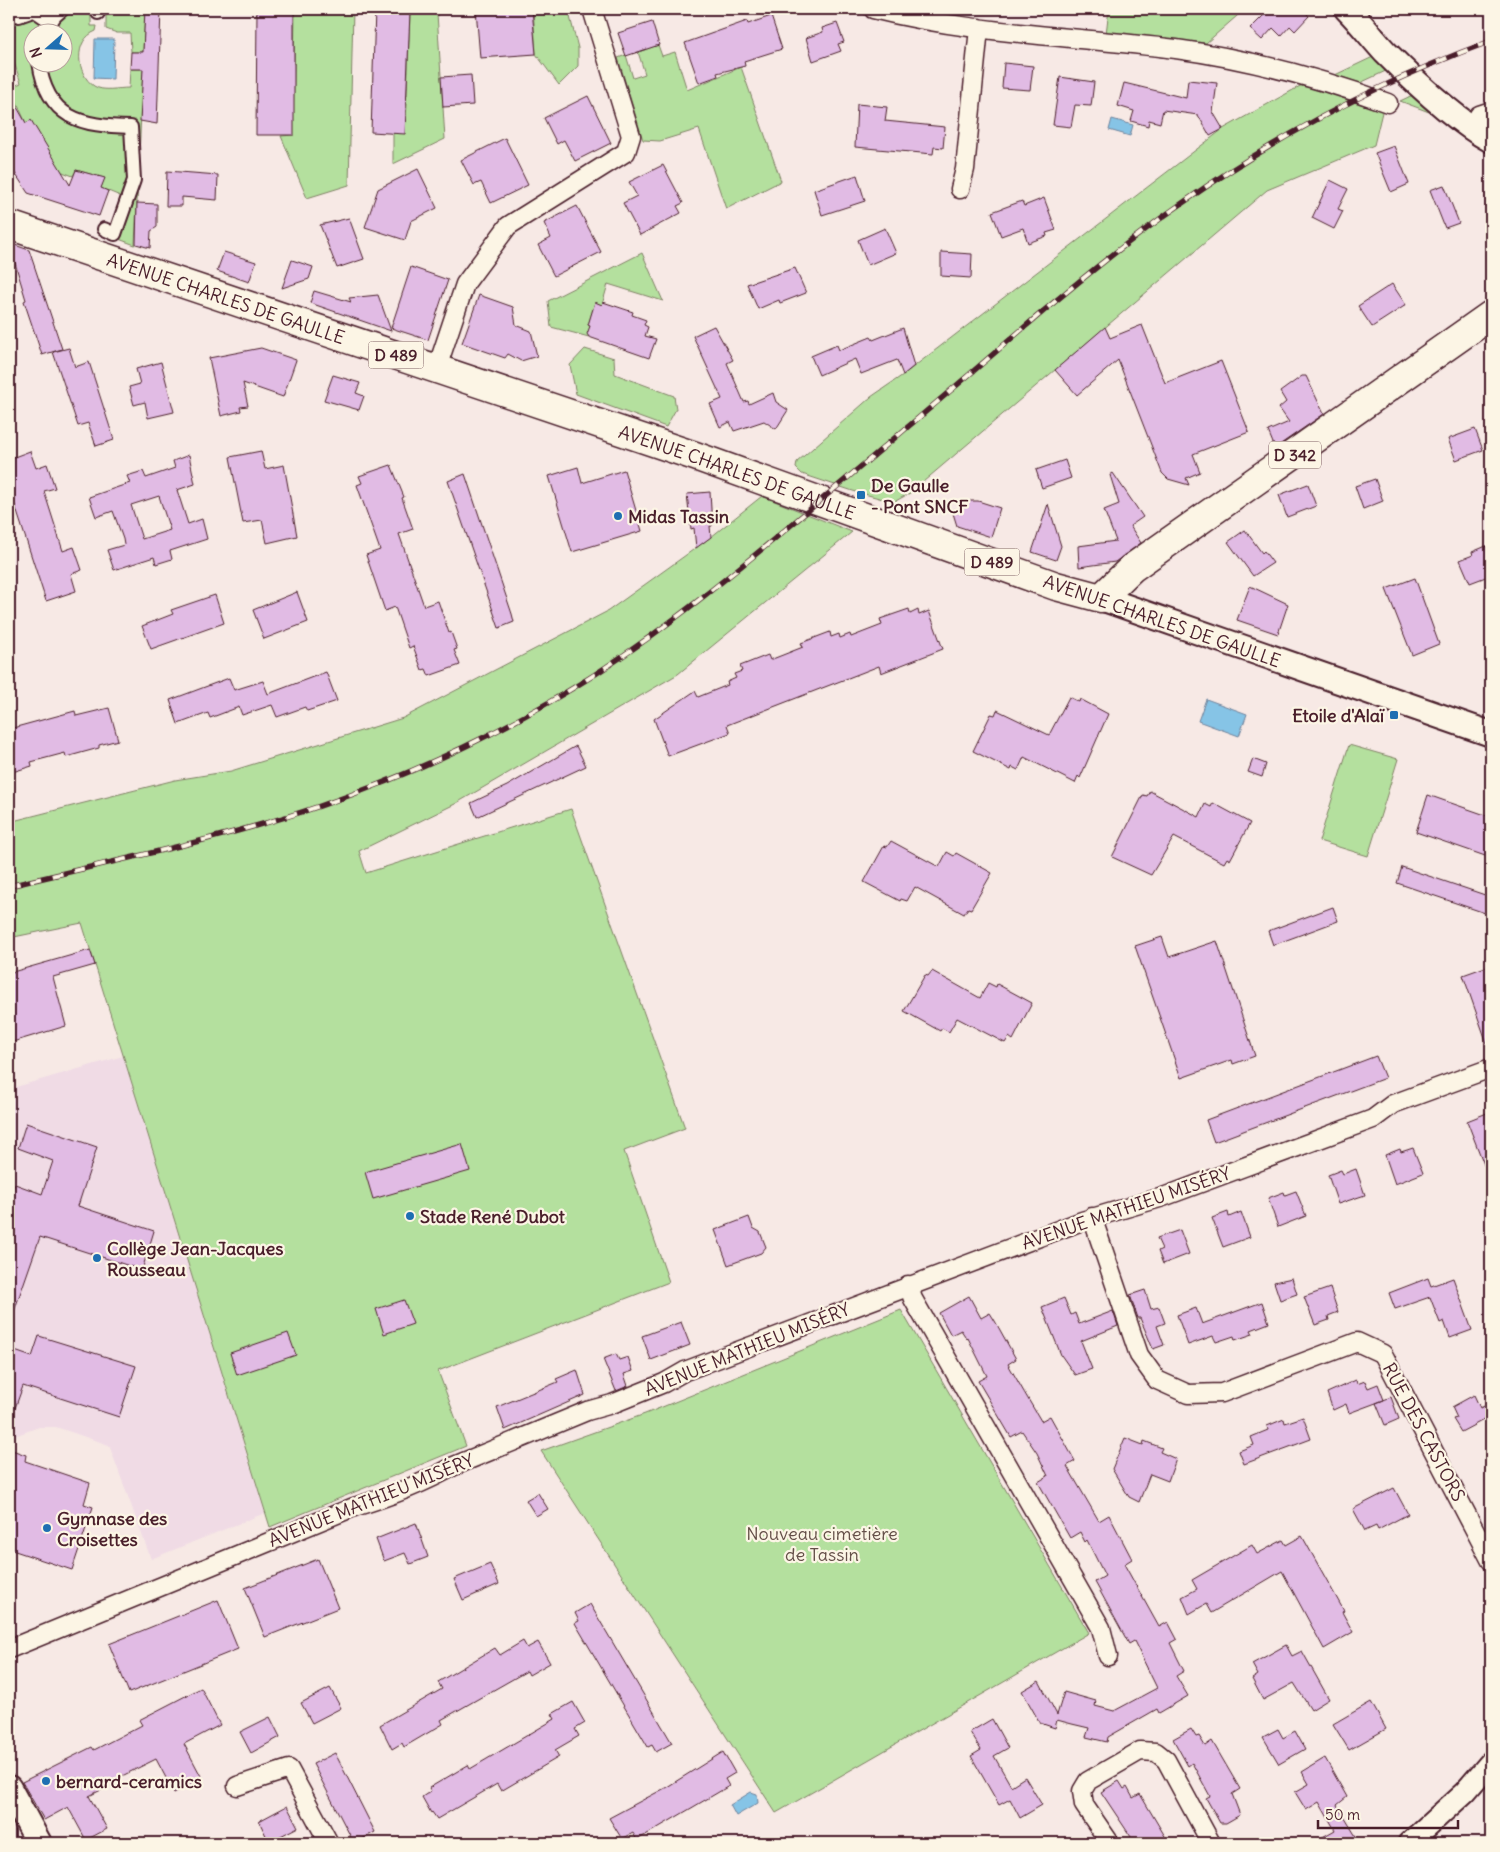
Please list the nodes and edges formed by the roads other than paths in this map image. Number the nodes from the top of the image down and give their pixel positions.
1 (62, 9) edge
2 (592, 9) edge
3 (873, 9) edge
4 (14, 10) edge
5 (32, 10) edge
6 (1353, 15) edge
7 (43, 22) edge
8 (52, 22) edge
9 (980, 28) junction
10 (42, 72) edge
11 (1388, 103) dead end
12 (1487, 116) edge
13 (1491, 140) edge
14 (960, 189) dead end
15 (9, 225) edge
16 (104, 230) dead end
17 (1491, 315) edge
18 (437, 368) junction
19 (1101, 598) junction
20 (1491, 734) edge
21 (1491, 1068) edge
22 (1092, 1217) junction
23 (908, 1285) junction
24 (1491, 1561) edge
25 (9, 1649) edge
26 (1108, 1656) dead end
27 (1491, 1762) edge
28 (236, 1786) dead end
29 (9, 1788) edge
30 (1418, 1840) edge
31 (39, 1843) edge
32 (328, 1843) edge
33 (1110, 1843) edge
34 (1212, 1843) edge

1 - 8 street
2 - 18 street
3 - 9 street
4 - 5 street
5 - 7 street
6 - 12 main road
6 - 13 main road
9 - 11 street
9 - 14 street
10 - 16 street
15 - 18 main road, AVENUE CHARLES DE GAULLE / D 489
17 - 19 main road, D 342
18 - 19 main road, AVENUE CHARLES DE GAULLE / D 489
19 - 20 main road, AVENUE CHARLES DE GAULLE / D 489
21 - 22 street, AVENUE MATHIEU MISÉRY
22 - 23 street, AVENUE MATHIEU MISÉRY
22 - 24 street, RUE DES CASTORS
23 - 25 street, AVENUE MATHIEU MISÉRY
23 - 26 street
27 - 30 street
28 - 32 street
29 - 31 main road
33 - 34 street

